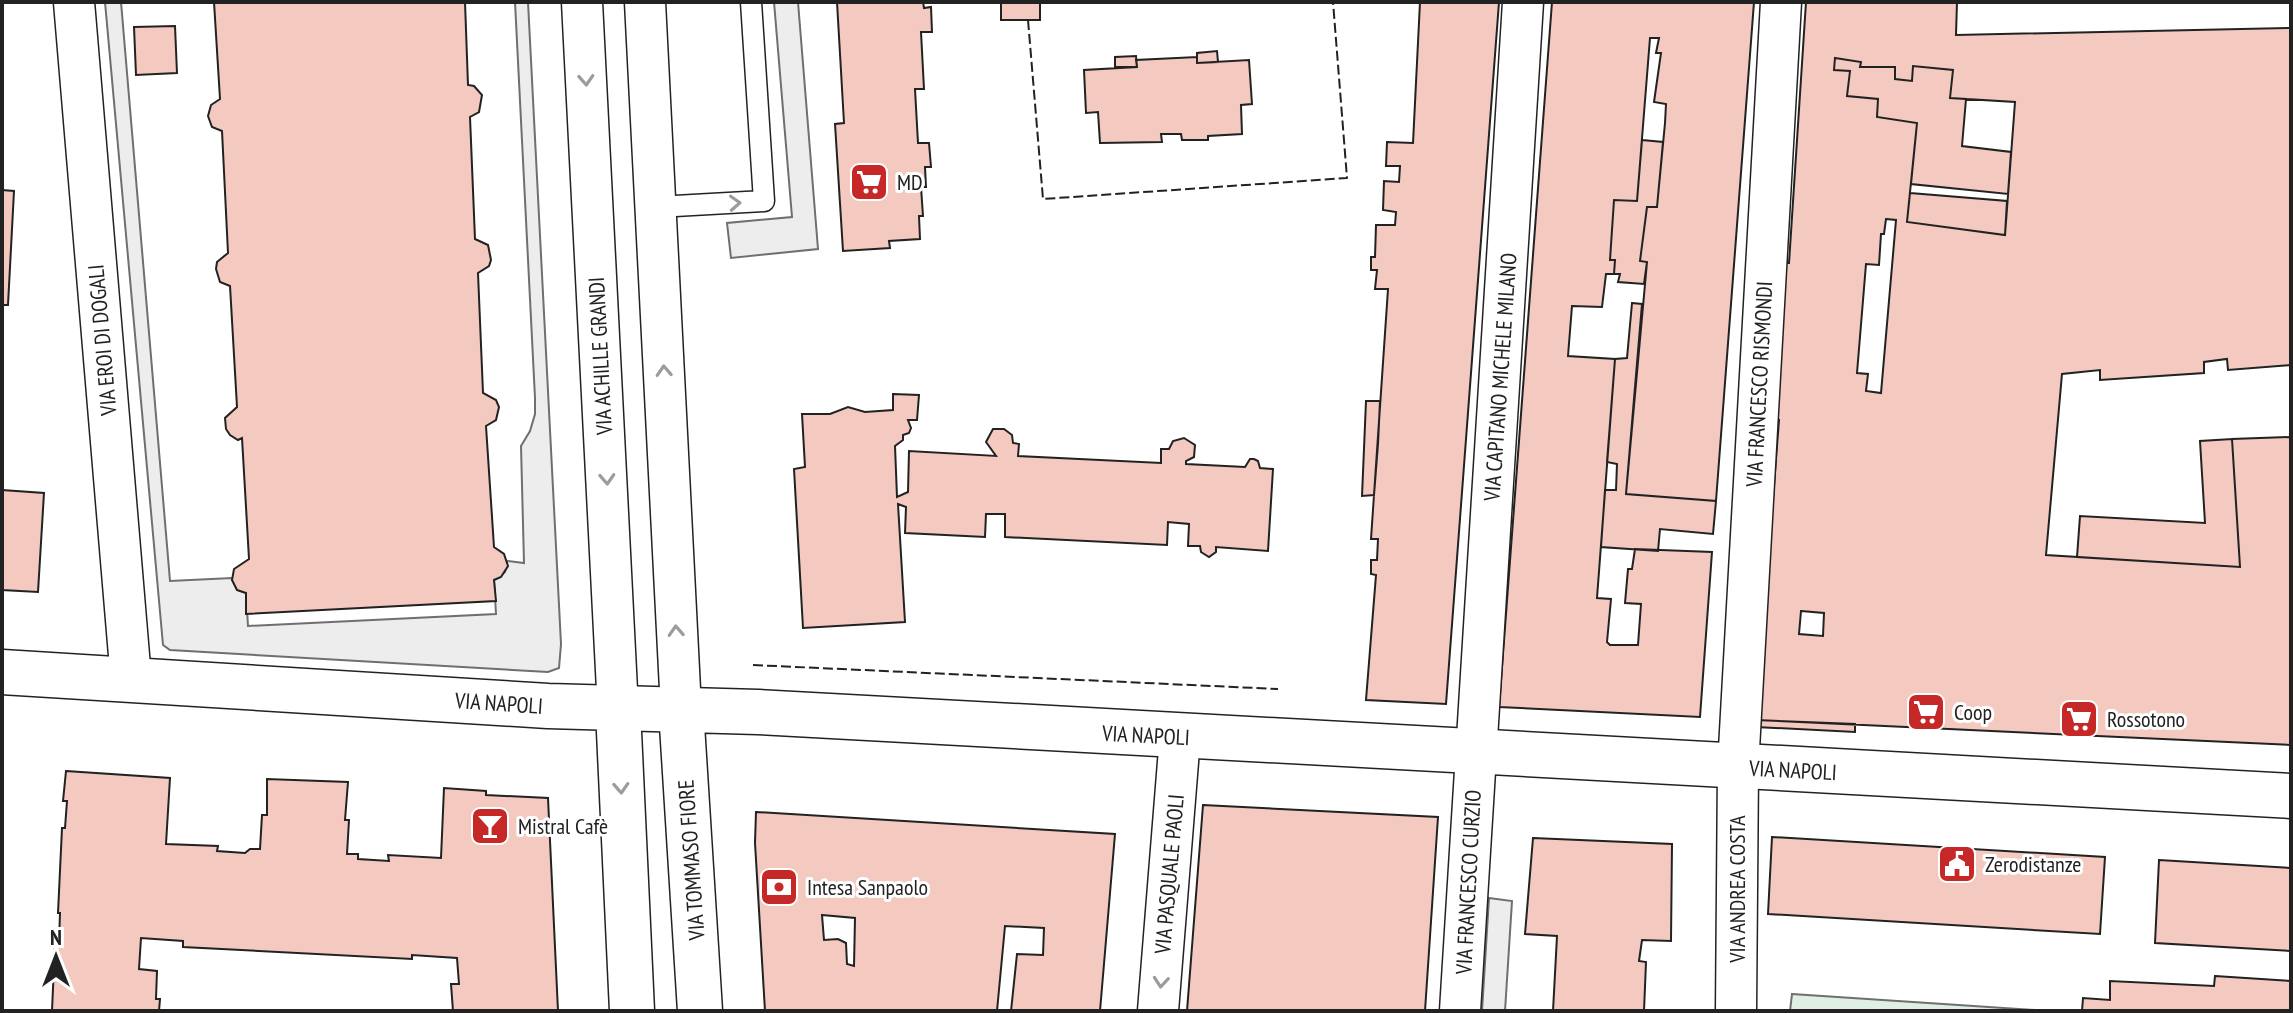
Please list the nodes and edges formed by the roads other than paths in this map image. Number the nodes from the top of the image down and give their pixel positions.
1 (74, 2) edge
2 (582, 2) edge
3 (645, 2) edge
4 (751, 2) edge
5 (1523, 2) edge
6 (1781, 2) edge
7 (657, 207) junction
8 (2, 672) edge
9 (131, 679) junction
10 (681, 709) junction
11 (618, 710) junction
12 (1180, 737) junction
13 (1476, 753) junction
14 (1738, 767) junction
15 (2291, 796) edge
16 (693, 876) junction
17 (626, 877) junction
18 (632, 1011) edge
19 (700, 1011) edge
20 (1158, 1011) edge
21 (1460, 1011) edge
22 (1736, 1011) edge

1 - 9 street, VIA EROI DI DOGALI
2 -> 11 street, VIA ACHILLE GRANDI
3 - 7 street
7 -> 4 lane
5 - 13 street, VIA CAPITANO MICHELE MILANO
6 - 14 street, VIA FRANCESCO RISMONDI
10 -> 7 street
8 - 9 main road, VIA NAPOLI
9 - 11 main road, VIA NAPOLI
10 - 11 main road, VIA NAPOLI
10 - 12 main road, VIA NAPOLI
10 - 16 main road, VIA TOMMASO FIORE
11 -> 17 main road
12 - 13 main road, VIA NAPOLI
12 -> 20 street, VIA PASQUALE PAOLI
13 - 14 main road, VIA NAPOLI
13 - 21 street, VIA FRANCESCO CURZIO
14 - 15 main road, VIA NAPOLI
14 - 22 street, VIA ANDREA COSTA
16 - 17 main road
16 - 19 main road, VIA TOMMASO FIORE
17 - 18 main road

